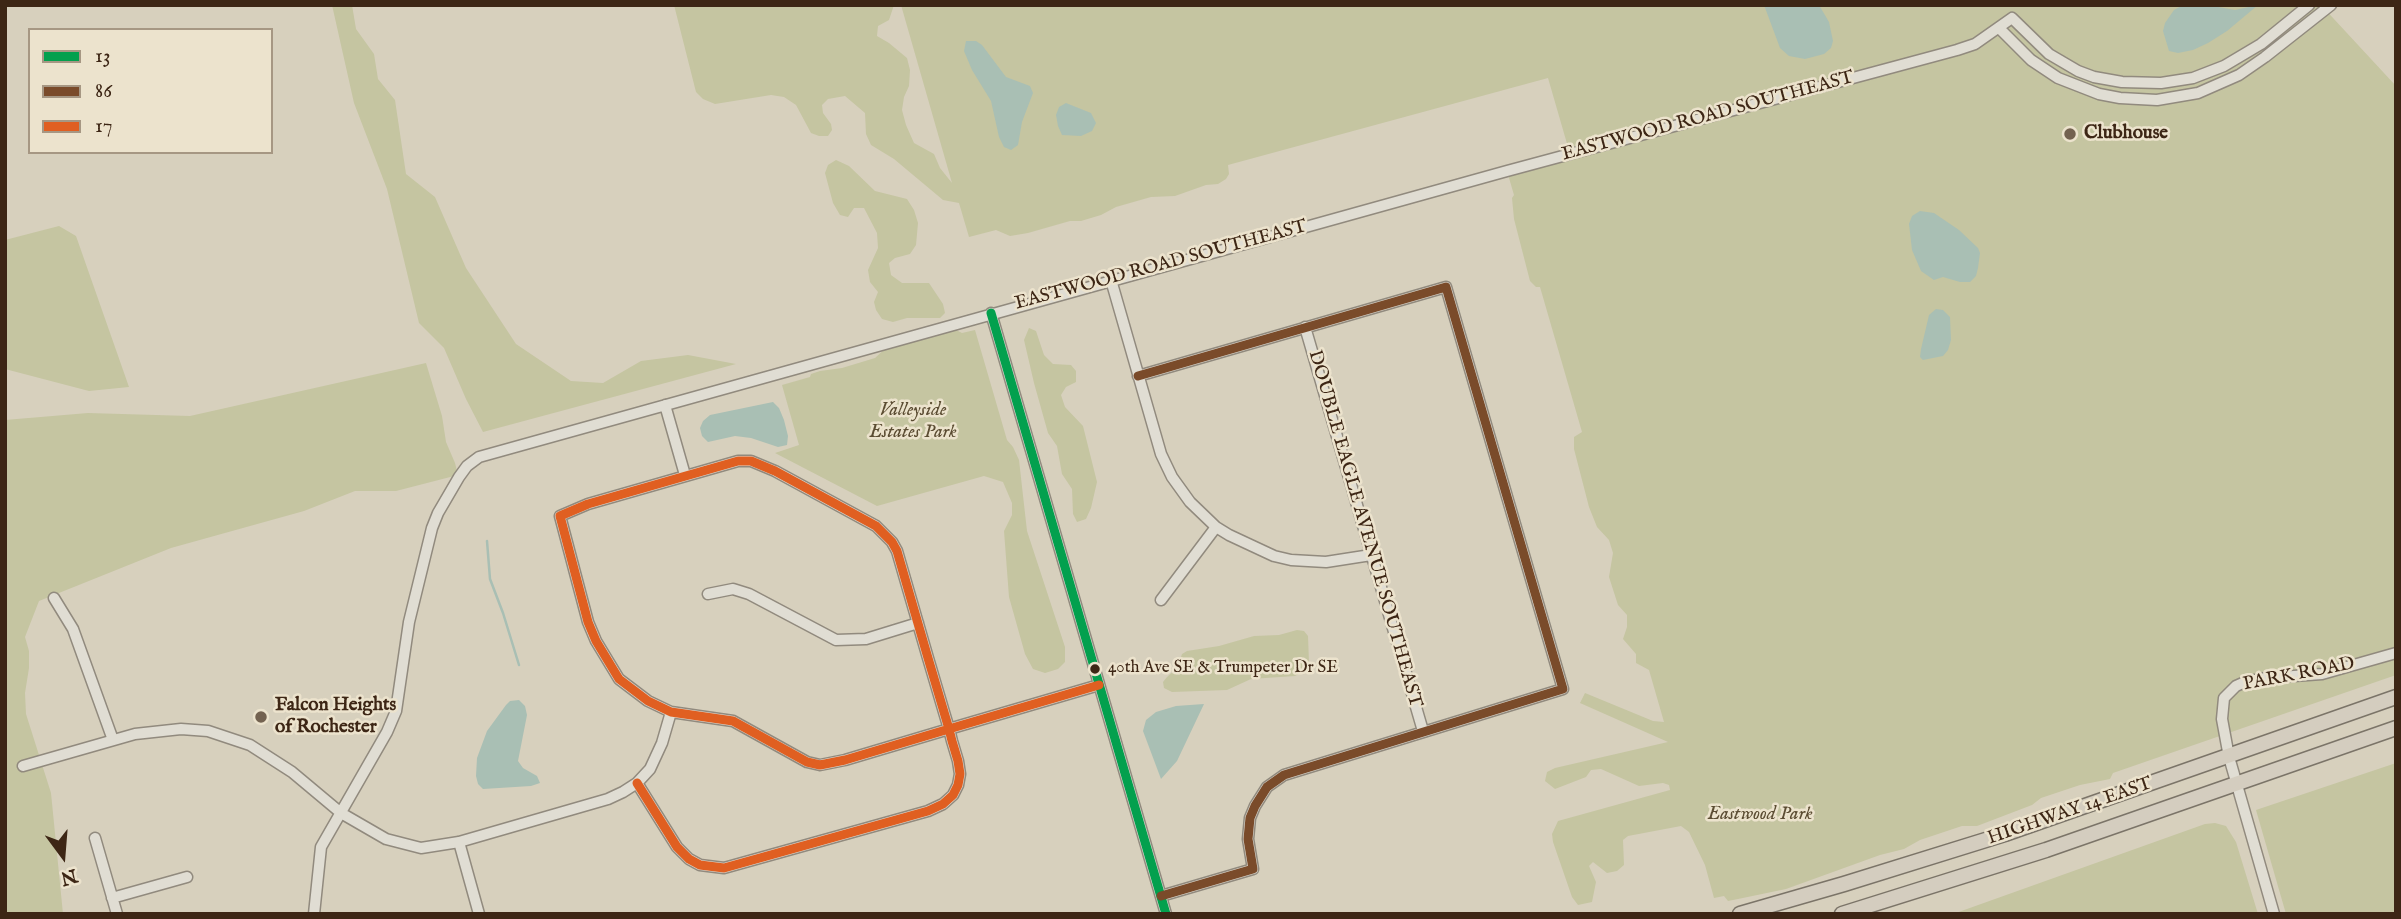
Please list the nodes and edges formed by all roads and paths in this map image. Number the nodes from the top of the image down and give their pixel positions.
1 (2309, 5) edge
2 (2331, 5) edge
3 (1998, 28) junction
4 (1111, 280) junction
5 (991, 313) junction
6 (1305, 327) junction
7 (1138, 376) junction
8 (664, 405) junction
9 (685, 475) junction
10 (1216, 527) junction
11 (1371, 555) junction
12 (708, 594) dead end
13 (54, 598) dead end
14 (1161, 600) dead end
15 (918, 624) junction
16 (2396, 653) edge
17 (1099, 685) junction
18 (2396, 697) edge
19 (671, 712) junction
20 (949, 729) junction
21 (2396, 729) edge
22 (1423, 731) junction
23 (113, 740) junction
24 (2229, 757) junction
25 (23, 766) dead end
26 (636, 783) junction
27 (2237, 784) junction
28 (341, 813) junction
29 (95, 838) dead end
30 (459, 842) junction
31 (187, 877) dead end
32 (1161, 896) junction
33 (112, 898) junction
34 (117, 914) edge
35 (314, 914) edge
36 (479, 914) edge
37 (1166, 914) edge
38 (1740, 914) edge
39 (1842, 914) edge
40 (2274, 914) edge

1 - 3 street, EASTWOOD ROAD SOUTHEAST
2 - 3 street
3 - 4 street, EASTWOOD ROAD SOUTHEAST
4 - 5 street, EASTWOOD ROAD SOUTHEAST
4 - 7 street
5 - 8 street, EASTWOOD ROAD SOUTHEAST
5 - 17 street
6 - 7 street
6 - 11 street, DOUBLE EAGLE AVENUE SOUTHEAST
6 - 22 street
7 - 10 street
8 - 9 street
8 - 28 street, EASTWOOD ROAD SOUTHEAST
9 - 15 street
9 - 19 street
10 - 11 street
10 - 14 street
11 - 22 street, DOUBLE EAGLE AVENUE SOUTHEAST
12 - 15 street
13 - 23 street
15 - 20 street
16 - 24 street, PARK ROAD
17 - 20 street
17 - 32 street
18 - 24 main road, HIGHWAY 14 EAST
19 - 20 street
19 - 26 street
20 - 26 street
21 - 27 main road, HIGHWAY 14 EAST
22 - 32 street
23 - 25 street
23 - 28 street
24 - 27 street
24 - 38 main road, HIGHWAY 14 EAST
26 - 30 street
27 - 39 main road, HIGHWAY 14 EAST
27 - 40 street
28 - 30 street
28 - 35 street, EASTWOOD ROAD SOUTHEAST
29 - 33 street
30 - 36 street
31 - 33 street
32 - 37 street
33 - 34 street

